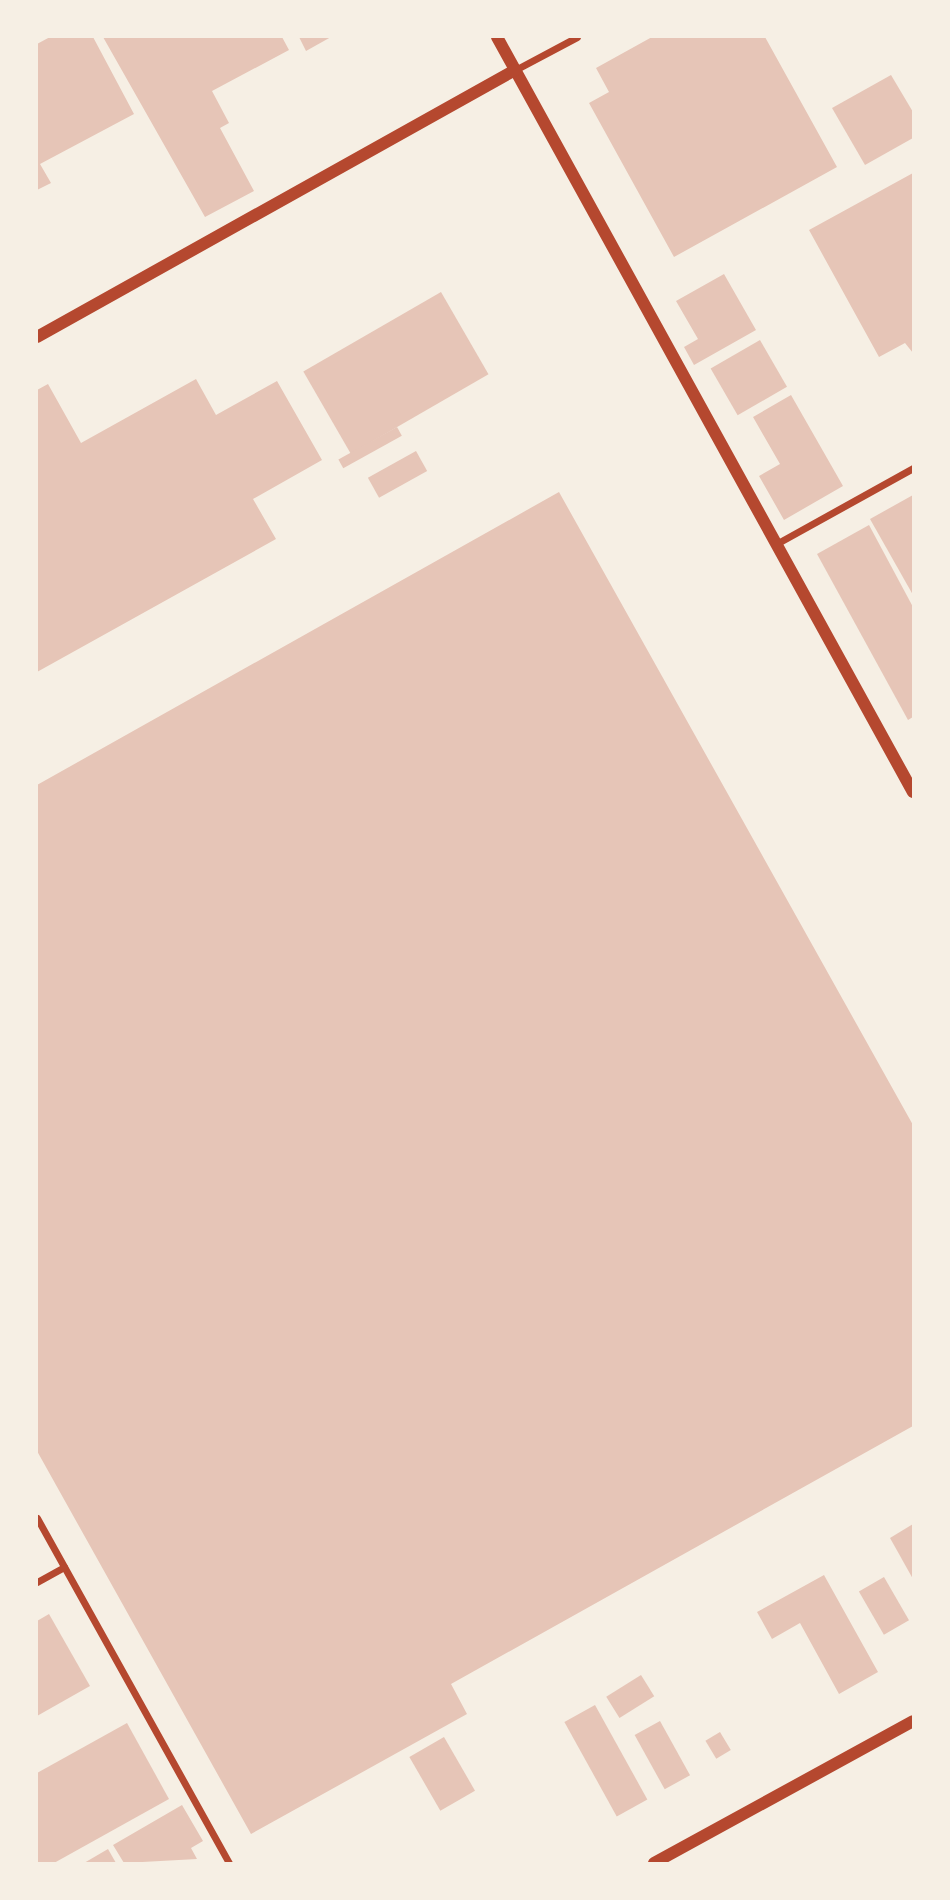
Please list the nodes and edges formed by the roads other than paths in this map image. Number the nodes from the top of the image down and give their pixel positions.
1 (497, 37) edge
2 (577, 37) edge
3 (515, 70) junction
4 (37, 337) edge
5 (913, 468) edge
6 (776, 544) junction
7 (913, 792) edge
8 (37, 1518) edge
9 (64, 1567) junction
10 (37, 1582) edge
11 (913, 1721) edge
12 (229, 1863) edge
13 (654, 1863) edge

1 - 3 street
2 - 3 street
3 - 4 street
3 - 6 street
5 - 6 street
6 - 7 street
8 - 9 street
9 - 10 street
9 - 12 street
11 - 13 street

